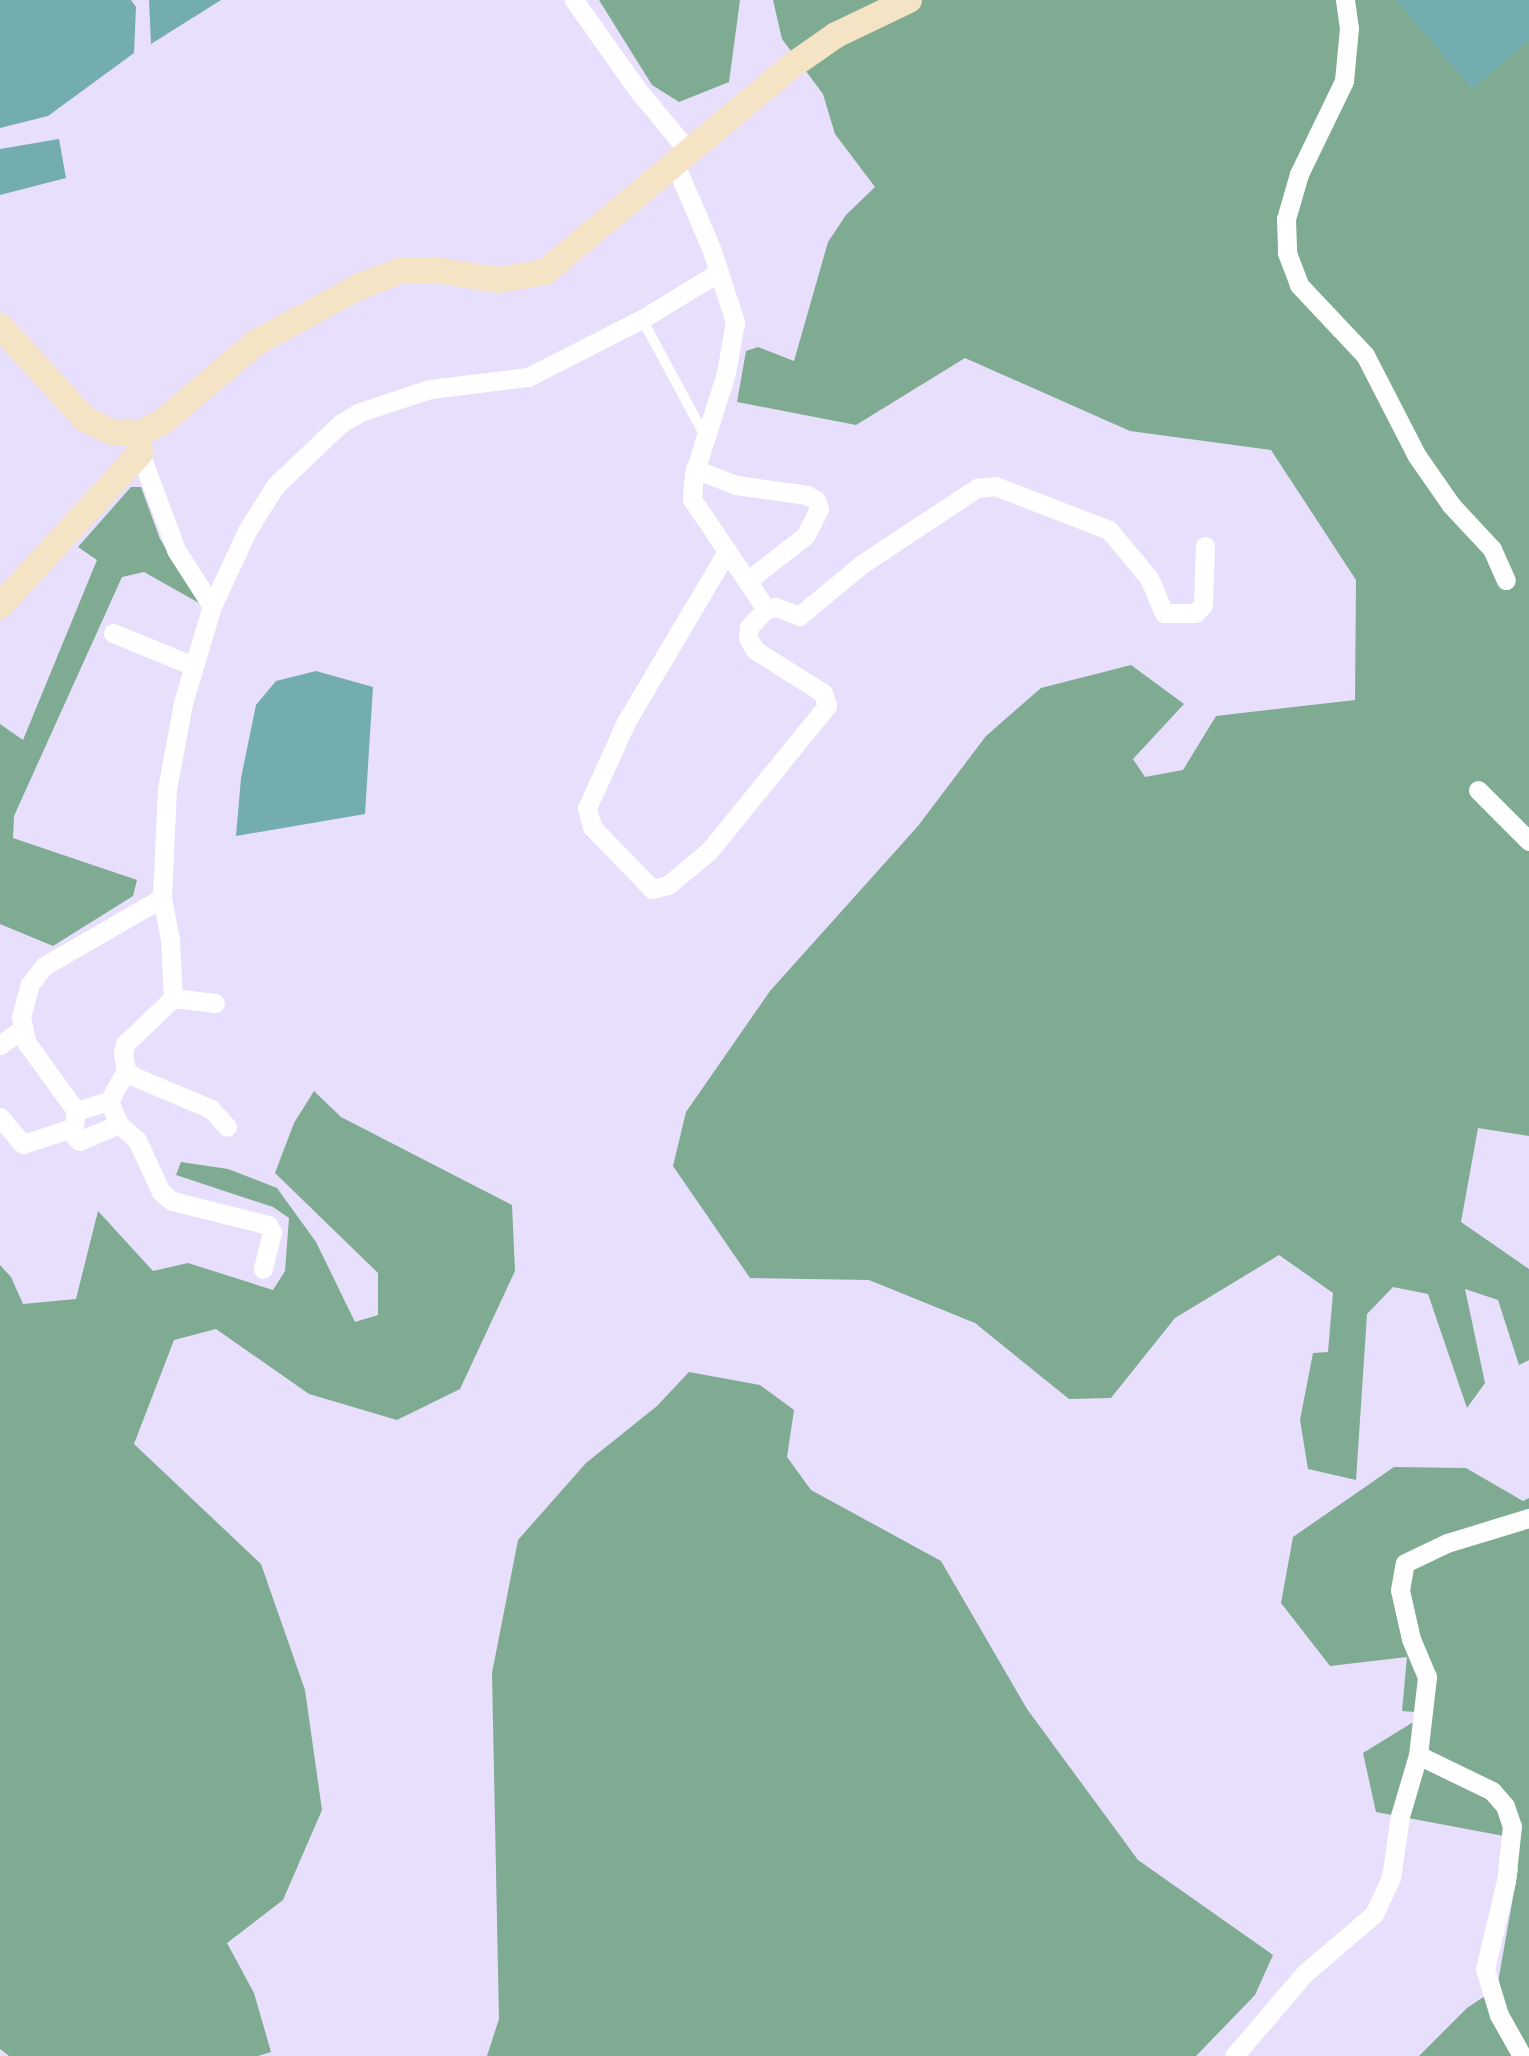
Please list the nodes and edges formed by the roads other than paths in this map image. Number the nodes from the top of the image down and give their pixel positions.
1 (574, 0) edge
2 (909, 0) edge
3 (1345, 0) edge
4 (682, 158) junction
5 (719, 272) junction
6 (642, 319) junction
7 (0, 326) edge
8 (705, 437) junction
9 (139, 443) junction
10 (695, 468) junction
11 (1205, 546) dead end
12 (726, 553) junction
13 (1506, 580) dead end
14 (747, 581) junction
15 (0, 606) edge
16 (212, 606) junction
17 (766, 610) junction
18 (113, 633) dead end
19 (194, 666) junction
20 (1478, 790) dead end
21 (1529, 841) edge
22 (162, 898) junction
23 (173, 998) junction
24 (215, 1003) dead end
25 (23, 1028) junction
26 (0, 1045) edge
27 (126, 1070) junction
28 (109, 1101) junction
29 (0, 1116) edge
30 (74, 1120) junction
31 (119, 1124) junction
32 (228, 1127) dead end
33 (263, 1269) dead end
34 (1529, 1518) edge
35 (1418, 1755) junction
36 (1234, 2056) edge
37 (1522, 2056) edge

1 - 4 street
2 - 4 street
3 - 13 street
4 - 5 street
4 - 9 street
5 - 6 street
5 - 8 street
6 - 8 lane
6 - 16 street
7 - 9 street
8 - 10 street
9 - 15 street
9 - 16 street
10 - 12 street
10 - 14 street
11 - 17 street
12 - 14 street
12 - 17 street
14 - 17 street
16 - 19 street
18 - 19 street
19 - 22 street
20 - 21 street
22 - 23 street
22 - 25 street
23 - 24 street
23 - 27 street
25 - 26 street
25 - 30 street
27 - 28 street
27 - 32 street
28 - 30 street
28 - 31 street
29 - 30 street
30 - 31 street
31 - 33 street
34 - 35 street
35 - 36 street
35 - 37 street

